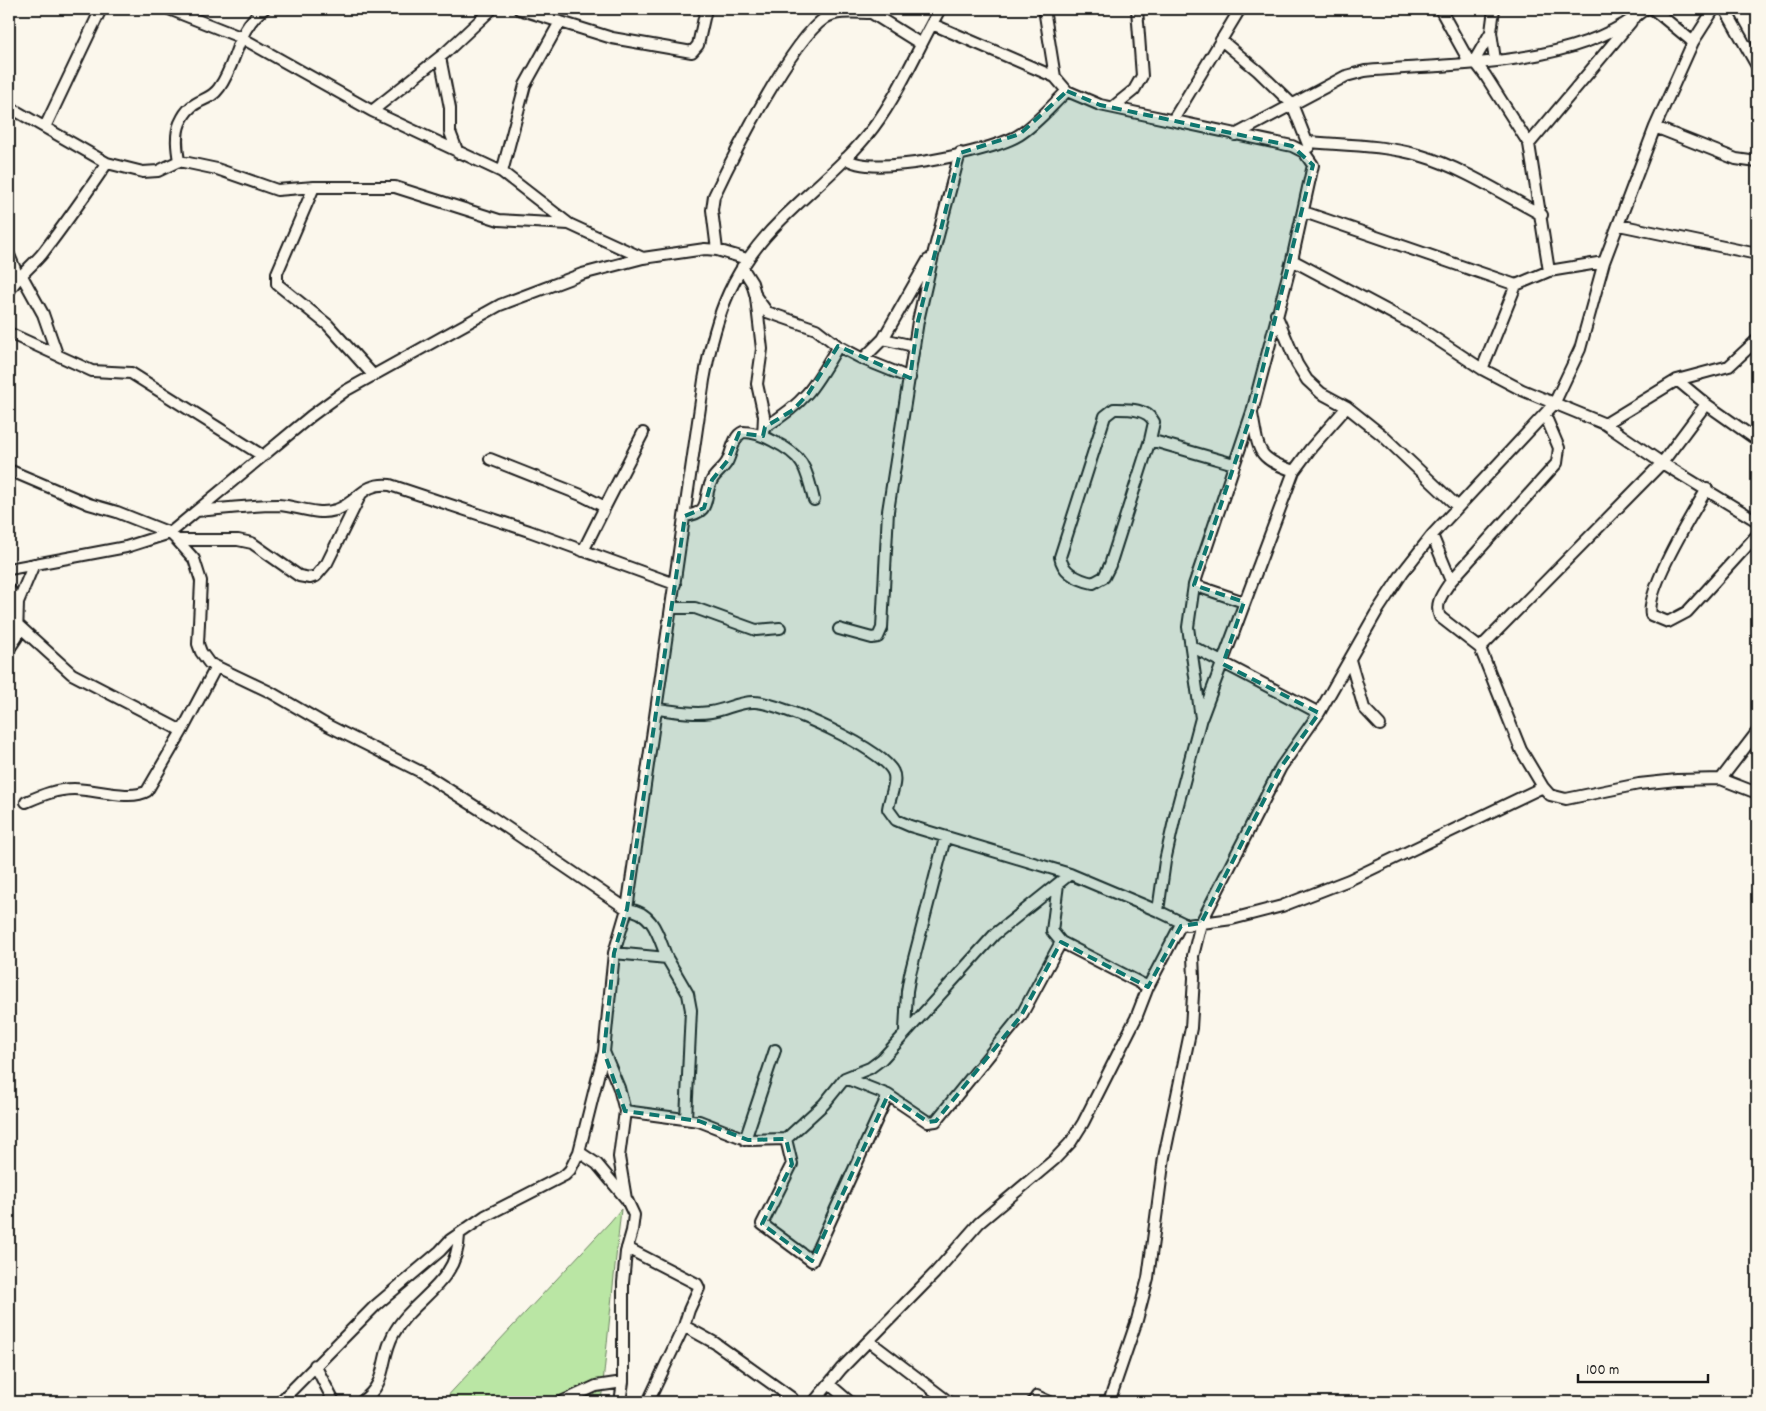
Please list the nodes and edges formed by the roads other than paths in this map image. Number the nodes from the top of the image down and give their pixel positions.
1 (101, 9) edge
2 (169, 9) edge
3 (264, 9) edge
4 (492, 9) edge
5 (519, 9) edge
6 (706, 9) edge
7 (940, 9) edge
8 (1044, 9) edge
9 (1137, 9) edge
10 (1240, 9) edge
11 (1440, 9) edge
12 (1494, 9) edge
13 (1645, 9) edge
14 (1653, 9) edge
15 (1714, 9) edge
16 (1725, 9) edge
17 (867, 11) edge
18 (1633, 19) junction
19 (560, 22) junction
20 (932, 24) junction
21 (1491, 32) junction
22 (240, 37) junction
23 (1221, 40) junction
24 (1694, 42) junction
25 (921, 44) junction
26 (440, 57) junction
27 (1494, 61) junction
28 (1473, 63) junction
29 (1757, 66) edge
30 (1486, 75) junction
31 (1056, 77) junction
32 (1067, 91) junction
33 (1292, 104) junction
34 (9, 107) edge
35 (1113, 107) junction
36 (372, 111) junction
37 (1173, 120) junction
38 (44, 127) junction
39 (1655, 127) junction
40 (1235, 135) junction
41 (1308, 142) junction
42 (1529, 144) junction
43 (458, 153) junction
44 (960, 153) junction
45 (846, 158) junction
46 (179, 161) junction
47 (1757, 162) edge
48 (107, 163) junction
49 (1313, 165) junction
50 (502, 172) junction
51 (314, 187) junction
52 (1304, 212) junction
53 (1542, 216) junction
54 (568, 224) junction
55 (1619, 225) junction
56 (717, 250) junction
57 (934, 251) junction
58 (1757, 254) edge
59 (9, 255) edge
60 (643, 258) junction
61 (1292, 260) junction
62 (1604, 262) junction
63 (745, 263) junction
64 (1549, 271) junction
65 (18, 279) junction
66 (1516, 285) junction
67 (9, 291) edge
68 (756, 297) junction
69 (1276, 314) junction
70 (9, 333) edge
71 (883, 338) junction
72 (1757, 340) edge
73 (838, 346) junction
74 (914, 346) junction
75 (57, 354) junction
76 (862, 359) junction
77 (1482, 369) junction
78 (373, 375) junction
79 (910, 378) junction
80 (1677, 380) junction
81 (1554, 404) junction
82 (1706, 404) junction
83 (1347, 407) junction
84 (1252, 412) junction
85 (1545, 415) junction
86 (1605, 424) junction
87 (764, 432) junction
88 (643, 433) dead end
89 (1150, 440) junction
90 (1757, 440) edge
91 (263, 456) junction
92 (490, 460) dead end
93 (1662, 463) junction
94 (1234, 464) junction
95 (9, 470) edge
96 (1294, 472) junction
97 (1707, 489) junction
98 (361, 493) junction
99 (814, 500) dead end
100 (605, 507) junction
101 (1458, 507) junction
102 (197, 511) junction
103 (685, 516) junction
104 (1757, 521) edge
105 (1432, 535) junction
106 (1757, 535) edge
107 (173, 536) junction
108 (583, 551) junction
109 (34, 564) junction
110 (9, 569) edge
111 (1451, 581) junction
112 (675, 584) junction
113 (1194, 585) junction
114 (9, 589) edge
115 (18, 602) junction
116 (1244, 602) junction
117 (672, 608) junction
118 (19, 626) junction
119 (780, 628) dead end
120 (839, 629) dead end
121 (1191, 646) junction
122 (1480, 648) junction
123 (9, 649) edge
124 (1350, 660) junction
125 (1223, 664) junction
126 (216, 667) junction
127 (658, 709) junction
128 (1319, 713) junction
129 (1201, 718) junction
130 (1380, 725) dead end
131 (182, 731) junction
132 (1757, 732) edge
133 (1721, 779) junction
134 (1543, 787) junction
135 (1757, 793) edge
136 (26, 802) dead end
137 (945, 838) junction
138 (1070, 874) junction
139 (1058, 884) junction
140 (627, 909) junction
141 (1158, 911) junction
142 (1201, 923) junction
143 (1182, 924) junction
144 (1061, 942) junction
145 (614, 953) junction
146 (667, 958) junction
147 (1148, 987) junction
148 (906, 1031) junction
149 (775, 1050) dead end
150 (604, 1052) junction
151 (845, 1078) junction
152 (888, 1095) junction
153 (625, 1111) junction
154 (686, 1120) junction
155 (786, 1139) junction
156 (745, 1140) junction
157 (579, 1152) junction
158 (627, 1200) junction
159 (459, 1236) junction
160 (627, 1248) junction
161 (684, 1326) junction
162 (869, 1341) junction
163 (315, 1365) junction
164 (624, 1382) junction
165 (829, 1384) junction
166 (792, 1401) edge
167 (280, 1402) edge
168 (334, 1402) edge
169 (361, 1402) edge
170 (561, 1402) edge
171 (620, 1402) edge
172 (648, 1402) edge
173 (814, 1402) edge
174 (850, 1402) edge
175 (949, 1402) edge
176 (1034, 1402) edge
177 (1050, 1402) edge
178 (1109, 1402) edge

1 - 38 street
2 - 22 street
3 - 22 street
4 - 26 street
5 - 19 street
6 - 19 street
7 - 20 street
8 - 31 street
9 - 35 street
10 - 23 street
11 - 28 street
12 - 21 street
13 - 18 street
14 - 24 street
15 - 24 street
16 - 29 street
17 - 25 street
17 - 56 street
18 - 27 street
18 - 42 street
19 - 50 street
20 - 25 street
20 - 31 street
21 - 27 street
21 - 28 street
22 - 36 street
22 - 46 street
23 - 33 street
23 - 37 street
24 - 39 street
25 - 45 street
26 - 36 street
26 - 43 street
27 - 28 street
27 - 30 street
28 - 30 street
28 - 33 street
30 - 42 street
31 - 32 street
32 - 35 street
32 - 44 street
33 - 40 street
33 - 41 street
34 - 38 street
35 - 37 street
36 - 43 street
37 - 40 street
38 - 48 street
39 - 47 street
39 - 55 street
40 - 49 street
41 - 49 street
41 - 53 street
42 - 53 street
43 - 50 street
44 - 45 street
44 - 57 street
45 - 63 street
46 - 48 street
46 - 51 street
48 - 65 street
49 - 52 street
50 - 54 street
51 - 54 street
51 - 78 street
52 - 61 street
52 - 66 street
53 - 64 street
54 - 60 street
55 - 58 street
55 - 62 street
56 - 60 street
56 - 63 street
57 - 71 street
57 - 74 street
59 - 65 street
60 - 78 street
61 - 69 street
61 - 77 street
62 - 64 street
62 - 81 street
63 - 68 street
63 - 103 street
64 - 66 street
65 - 67 street
65 - 75 street
66 - 77 street
68 - 73 street
68 - 87 street
69 - 83 street
69 - 84 street
70 - 75 street
71 - 74 street
71 - 76 street
72 - 80 street
73 - 76 street
73 - 87 street
74 - 79 street
75 - 91 street
76 - 79 street
77 - 81 street
78 - 91 street
79 - 120 street
80 - 82 street
80 - 86 street
81 - 85 street
81 - 86 street
82 - 90 street
82 - 93 street
83 - 96 street
83 - 101 street
84 - 94 street
84 - 96 street
85 - 101 street
85 - 111 street
86 - 93 street
87 - 99 street
87 - 103 street
88 - 100 street
89 - 89 street
89 - 94 street
91 - 102 street
92 - 100 street
93 - 97 street
93 - 122 street
94 - 113 street
95 - 107 street
96 - 116 street
97 - 104 street
97 - 106 street
98 - 102 street
98 - 107 street
98 - 108 street
100 - 108 street
101 - 105 street
102 - 107 street
103 - 112 street
105 - 111 street
105 - 124 street
107 - 109 street
107 - 126 street
108 - 112 street
109 - 110 street
109 - 115 street
111 - 122 street
112 - 117 street
113 - 116 street
113 - 121 street
114 - 115 street
115 - 118 street
116 - 125 street
117 - 119 street
117 - 127 street
118 - 123 street
118 - 131 street
121 - 125 street
121 - 129 street
122 - 134 street
124 - 128 street
124 - 130 street
125 - 128 street
125 - 129 street
126 - 131 street
126 - 140 street
127 - 137 street
127 - 140 street
128 - 142 street
129 - 141 street
131 - 136 street
132 - 133 street
133 - 134 street
133 - 135 street
134 - 142 street
137 - 138 street
137 - 148 street
138 - 139 street
138 - 141 street
139 - 144 street
139 - 148 street
140 - 145 street
140 - 146 street
141 - 143 street
142 - 143 street
142 - 178 street
143 - 147 street
144 - 147 street
144 - 152 street
145 - 146 street
145 - 150 street
146 - 154 street
147 - 162 street
148 - 151 street
149 - 156 street
150 - 153 street
150 - 157 street
151 - 152 street
151 - 155 street
152 - 155 street
153 - 154 street
153 - 158 street
154 - 156 street
155 - 156 street
157 - 158 street
157 - 159 street
158 - 160 street
159 - 163 street
159 - 169 street
160 - 161 street
160 - 164 street
161 - 166 street
161 - 172 street
162 - 165 street
162 - 175 street
163 - 167 street
163 - 168 street
164 - 170 street
164 - 171 street
165 - 173 street
165 - 174 street
176 - 177 street

